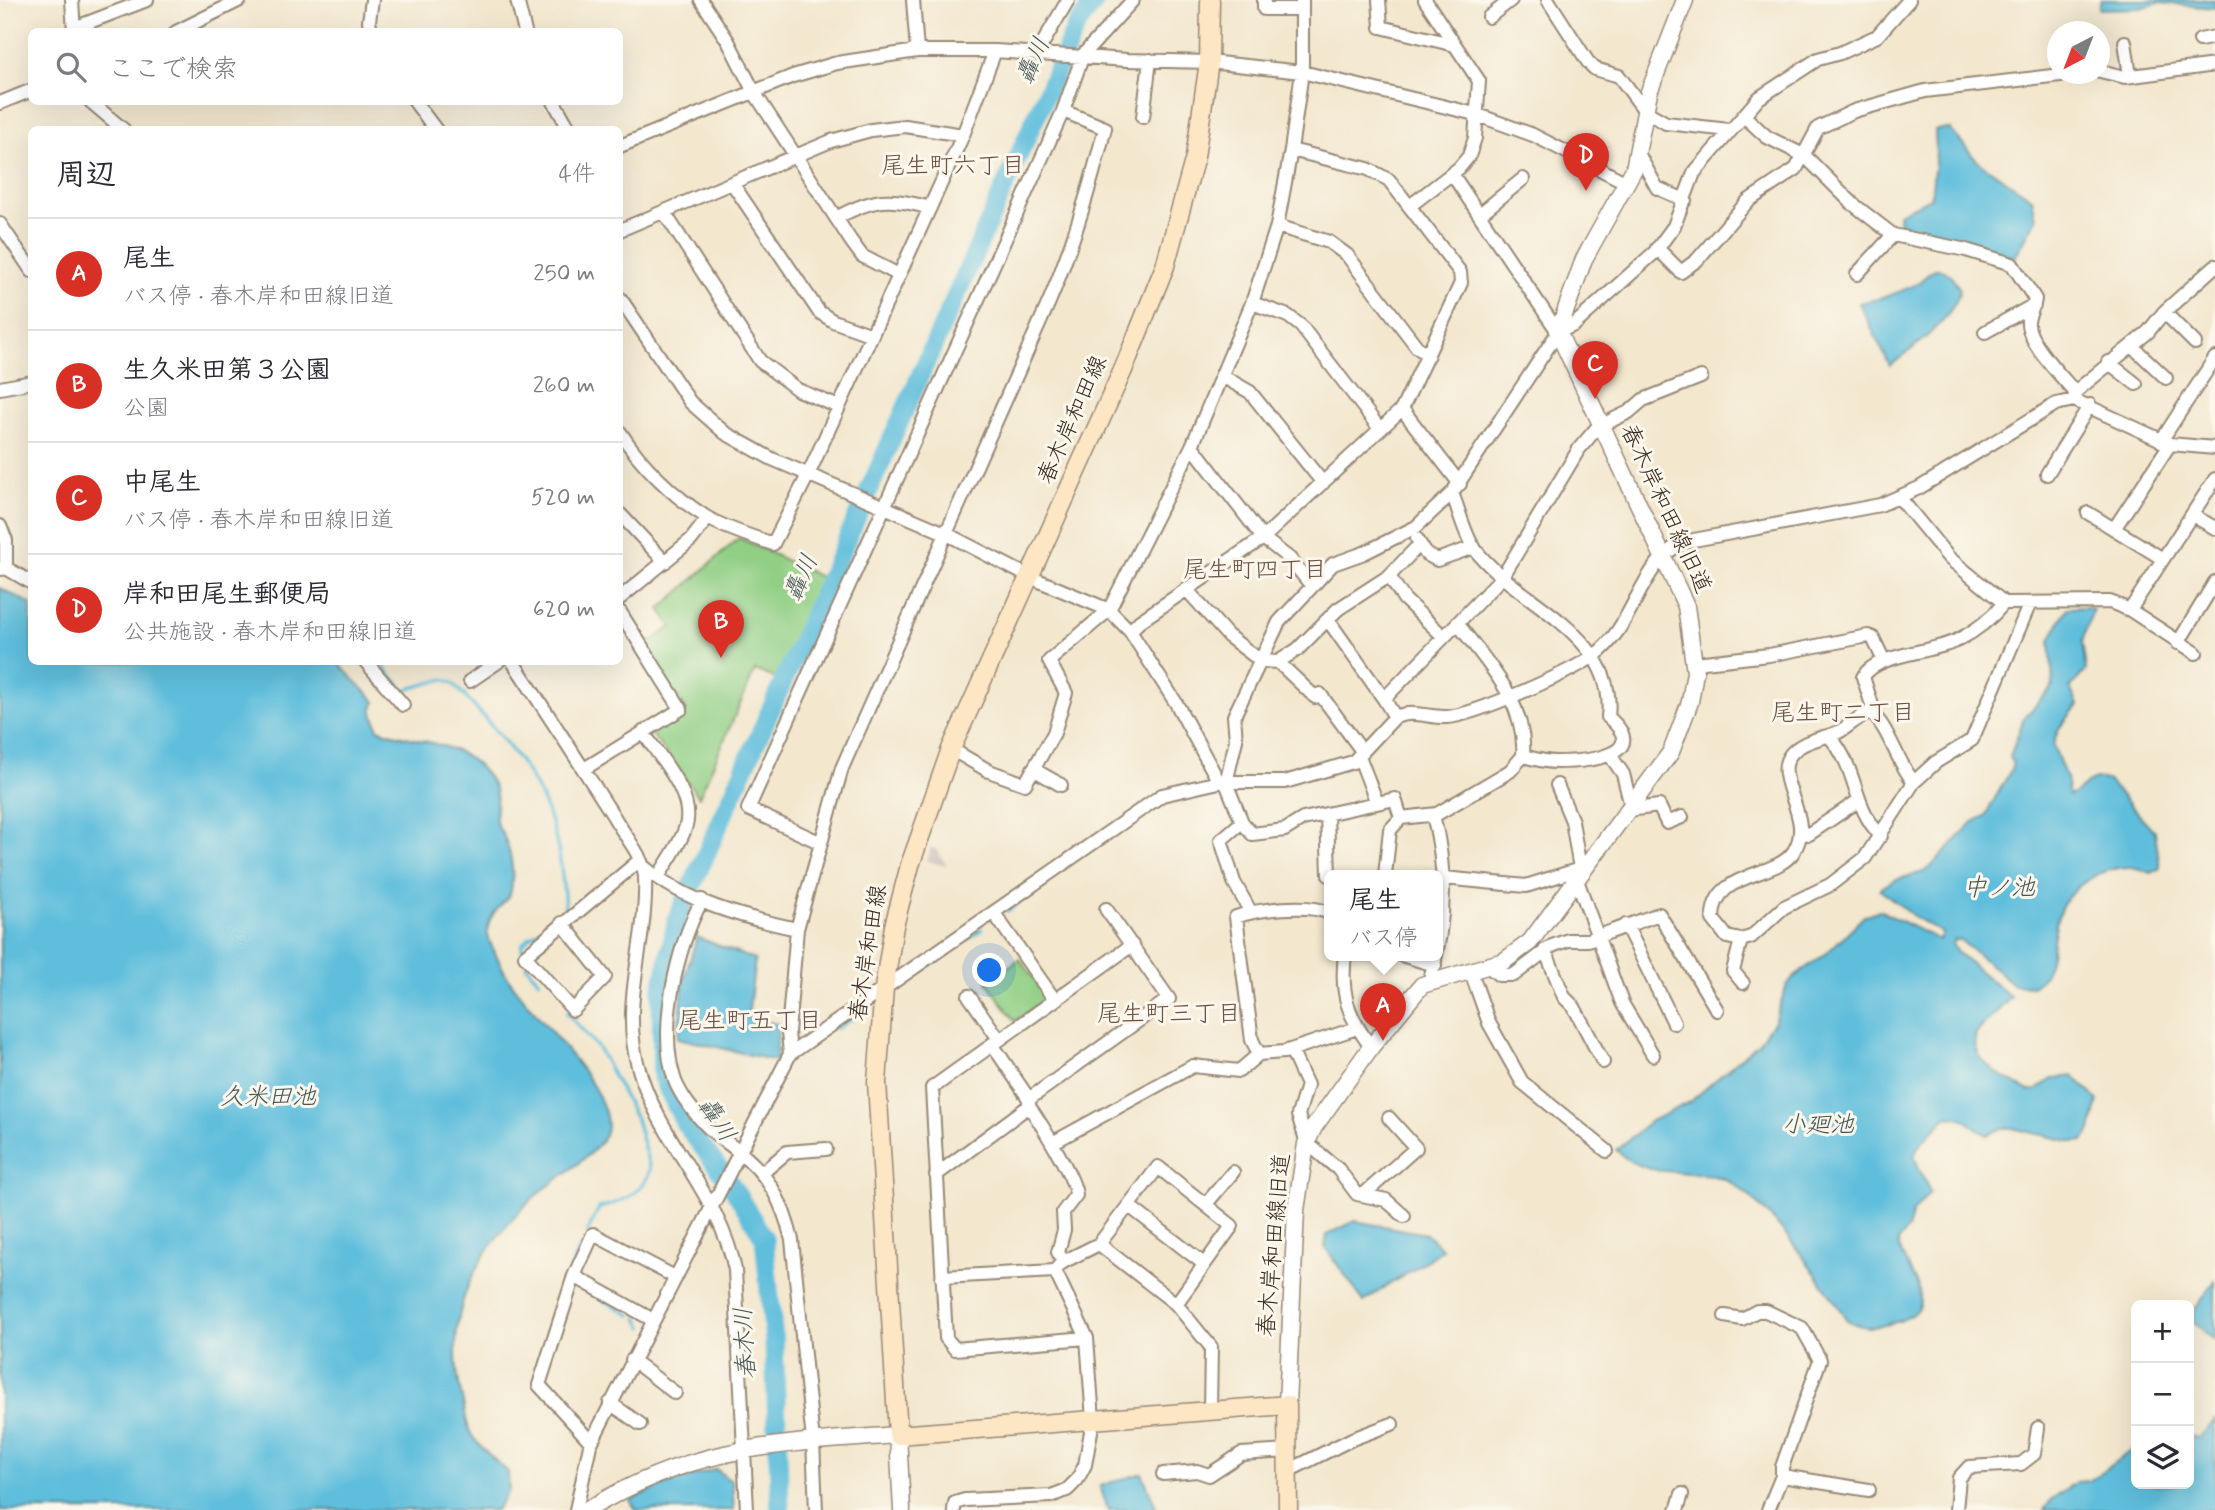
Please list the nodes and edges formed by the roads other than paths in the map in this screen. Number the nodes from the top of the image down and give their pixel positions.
1 (72, 0) edge
2 (147, 0) edge
3 (240, 0) edge
4 (372, 0) edge
5 (517, 0) edge
6 (701, 0) edge
7 (914, 0) edge
8 (1068, 0) edge
9 (1133, 0) edge
10 (1210, 0) edge
11 (1264, 0) edge
12 (1379, 0) edge
13 (1425, 0) edge
14 (1511, 0) edge
15 (1548, 0) edge
16 (1685, 0) edge
17 (1909, 0) edge
18 (1302, 5) edge
19 (1489, 16) dead end
20 (74, 28) edge
21 (79, 28) edge
22 (184, 28) edge
23 (370, 28) edge
24 (524, 28) edge
25 (2215, 37) edge
26 (2200, 40) dead end
27 (2125, 42) dead end
28 (1455, 46) junction
29 (917, 51) junction
30 (995, 51) junction
31 (1037, 53) junction
32 (1080, 55) junction
33 (1150, 60) junction
34 (1209, 62) junction
35 (2215, 65) edge
36 (1302, 72) junction
37 (2110, 73) edge
38 (2130, 76) junction
39 (2047, 77) edge
40 (28, 92) edge
41 (754, 92) junction
42 (0, 103) edge
43 (95, 105) edge
44 (417, 105) edge
45 (556, 105) edge
46 (1062, 111) junction
47 (1645, 111) junction
48 (1475, 114) junction
49 (1143, 117) dead end
50 (1745, 117) junction
51 (119, 126) edge
52 (433, 126) edge
53 (568, 126) edge
54 (1729, 130) junction
55 (963, 135) junction
56 (623, 145) edge
57 (1291, 150) junction
58 (1639, 155) junction
59 (795, 156) junction
60 (1805, 156) junction
61 (1452, 173) junction
62 (1523, 179) dead end
63 (732, 183) junction
64 (1627, 183) junction
65 (1685, 200) junction
66 (1410, 205) junction
67 (930, 208) junction
68 (664, 212) junction
69 (1480, 214) junction
70 (836, 218) junction
71 (0, 225) edge
72 (1277, 226) junction
73 (623, 229) edge
74 (1893, 235) junction
75 (1657, 248) junction
76 (28, 265) edge
77 (2215, 266) edge
78 (1857, 274) dead end
79 (899, 275) junction
80 (623, 303) edge
81 (1252, 303) junction
82 (2034, 305) junction
83 (2164, 312) junction
84 (1558, 332) junction
85 (1985, 332) dead end
86 (872, 335) junction
87 (2195, 343) dead end
88 (2132, 346) junction
89 (1428, 355) junction
90 (2215, 358) edge
91 (2108, 362) junction
92 (1222, 376) junction
93 (1701, 377) dead end
94 (2166, 378) dead end
95 (28, 383) edge
96 (2136, 384) dead end
97 (0, 387) edge
98 (2074, 396) junction
99 (2090, 405) junction
100 (839, 407) junction
101 (1402, 409) junction
102 (1601, 424) junction
103 (1380, 429) junction
104 (623, 436) edge
105 (2166, 443) junction
106 (1192, 446) junction
107 (2215, 448) edge
108 (2047, 474) dead end
109 (808, 475) junction
110 (2215, 479) edge
111 (1323, 483) junction
112 (1456, 489) junction
113 (1899, 497) junction
114 (881, 506) junction
115 (2088, 513) dead end
116 (2192, 515) junction
117 (623, 517) edge
118 (708, 518) junction
119 (0, 526) edge
120 (1413, 527) junction
121 (2215, 528) edge
122 (2115, 529) junction
123 (945, 533) junction
124 (1263, 538) junction
125 (1419, 544) junction
126 (1474, 547) junction
127 (1663, 554) junction
128 (2164, 559) junction
129 (665, 562) junction
130 (3, 568) edge
131 (1389, 576) junction
132 (1503, 576) junction
133 (1030, 577) junction
134 (28, 581) edge
135 (2215, 582) edge
136 (1311, 585) junction
137 (1186, 589) junction
138 (623, 596) edge
139 (2004, 603) junction
140 (2030, 603) junction
141 (1109, 610) junction
142 (2130, 610) junction
143 (623, 617) edge
144 (1328, 620) junction
145 (1458, 624) junction
146 (1130, 631) junction
147 (1444, 637) junction
148 (2178, 643) junction
149 (2196, 653) dead end
150 (1592, 657) junction
151 (1261, 662) junction
152 (1278, 662) junction
153 (1884, 662) junction
154 (1695, 663) junction
155 (369, 665) edge
156 (494, 665) edge
157 (515, 665) edge
158 (470, 681) dead end
159 (1511, 696) junction
160 (1384, 699) junction
161 (403, 705) dead end
162 (1871, 713) junction
163 (1395, 717) junction
164 (643, 732) junction
165 (1829, 736) junction
166 (951, 749) junction
167 (1360, 753) junction
168 (1610, 755) junction
169 (1523, 756) junction
170 (584, 769) junction
171 (1033, 769) junction
172 (1914, 782) junction
173 (1222, 783) junction
174 (1061, 785) dead end
175 (1557, 785) dead end
176 (1858, 801) junction
177 (1377, 803) junction
178 (1630, 808) junction
179 (1327, 814) junction
180 (1433, 815) junction
181 (1682, 817) dead end
182 (1401, 818) junction
183 (1242, 822) junction
184 (1802, 833) junction
185 (1881, 836) junction
186 (820, 842) junction
187 (642, 863) junction
188 (1329, 870) edge
189 (1386, 870) edge
190 (1441, 870) edge
191 (1580, 874) junction
192 (658, 877) junction
193 (1443, 887) edge
194 (702, 901) junction
195 (1106, 909) dead end
196 (1250, 911) junction
197 (994, 912) junction
198 (1324, 912) edge
199 (562, 923) junction
200 (1626, 925) junction
201 (797, 929) junction
202 (1597, 935) junction
203 (1741, 940) junction
204 (1132, 945) junction
205 (1545, 950) junction
206 (1344, 961) edge
207 (1421, 961) edge
208 (1436, 961) edge
209 (1435, 965) junction
210 (1489, 967) junction
211 (1471, 972) junction
212 (1430, 983) junction
213 (1743, 984) dead end
214 (884, 988) junction
215 (969, 996) dead end
216 (1054, 999) junction
217 (1717, 1010) dead end
218 (1674, 1023) dead end
219 (1357, 1028) junction
220 (996, 1041) junction
221 (1371, 1047) junction
222 (1291, 1050) junction
223 (790, 1054) junction
224 (1259, 1054) junction
225 (1653, 1055) dead end
226 (1603, 1062) dead end
227 (1029, 1102) junction
228 (1390, 1118) dead end
229 (1054, 1142) junction
230 (1307, 1143) junction
231 (826, 1150) dead end
232 (1607, 1151) dead end
233 (739, 1152) junction
234 (1233, 1172) dead end
235 (762, 1173) junction
236 (936, 1175) junction
237 (1363, 1195) junction
238 (1206, 1204) junction
239 (712, 1205) junction
240 (1129, 1206) junction
241 (1404, 1216) dead end
242 (1099, 1244) junction
243 (1204, 1264) junction
244 (1059, 1267) junction
245 (574, 1276) junction
246 (675, 1277) junction
247 (942, 1277) junction
248 (1176, 1304) junction
249 (1725, 1316) dead end
250 (653, 1320) junction
251 (1087, 1338) junction
252 (632, 1360) junction
253 (675, 1393) dead end
254 (610, 1403) junction
255 (1287, 1405) junction
256 (1210, 1411) junction
257 (1093, 1420) junction
258 (640, 1424) dead end
259 (1392, 1424) dead end
260 (2038, 1428) dead end
261 (898, 1435) junction
262 (813, 1441) junction
263 (591, 1442) junction
264 (743, 1449) junction
265 (1288, 1451) junction
266 (1288, 1471) junction
267 (1163, 1474) dead end
268 (1782, 1476) junction
269 (1869, 1489) dead end
270 (1682, 1494) dead end
271 (576, 1510) edge
272 (587, 1510) edge
273 (747, 1510) edge
274 (817, 1510) edge
275 (902, 1510) edge
276 (954, 1510) edge
277 (1287, 1510) edge
278 (1677, 1510) edge
279 (1768, 1510) edge
280 (1956, 1510) edge

1 - 20 street
2 - 21 street
3 - 22 street
4 - 23 street
5 - 24 street
6 - 41 street
7 - 29 street
8 - 31 street
9 - 32 street
10 - 34 main road, 春木岸和田線
11 - 18 street
12 - 28 street
13 - 28 street
14 - 19 street
15 - 47 street
16 - 47 street
17 - 50 street
18 - 36 street
25 - 26 street
27 - 38 street
28 - 48 street
29 - 30 street
29 - 41 street
30 - 31 street
30 - 55 street
31 - 32 street
32 - 33 street
32 - 46 street
33 - 34 street
33 - 49 street
34 - 36 street
34 - 133 main road, 春木岸和田線
35 - 38 street
36 - 48 street
36 - 57 street
37 - 38 street
39 - 60 street
40 - 42 street
41 - 56 street
41 - 59 street
43 - 51 street
44 - 52 street
45 - 53 street
46 - 114 street
46 - 123 street
47 - 54 street
47 - 58 street
48 - 61 street
48 - 64 street
50 - 54 street
50 - 60 street
54 - 65 street
55 - 59 street
55 - 67 street
57 - 66 street
57 - 72 street
58 - 64 street
58 - 65 street
59 - 63 street
59 - 70 street
60 - 74 street
60 - 75 street
61 - 66 street
61 - 69 street
62 - 69 street
63 - 68 street
63 - 86 street
64 - 84 street
65 - 75 street
66 - 89 street
67 - 70 street
67 - 79 street
68 - 73 street
68 - 100 street
69 - 84 street
70 - 79 street
71 - 76 street
72 - 81 street
72 - 89 street
74 - 78 street
74 - 82 street
75 - 84 street
77 - 83 street
79 - 86 street
80 - 109 street
81 - 92 street
81 - 103 street
82 - 85 street
82 - 98 street
83 - 87 street
83 - 88 street
84 - 102 street, 春木岸和田線旧道
84 - 112 street
86 - 100 street
88 - 91 street
88 - 94 street
89 - 101 street
90 - 105 street
91 - 96 street
91 - 98 street
92 - 106 street
92 - 111 street
93 - 102 street
95 - 97 street
98 - 99 street
98 - 113 street
99 - 105 street
99 - 108 street
100 - 109 street
101 - 103 street
101 - 112 street
102 - 127 street, 春木岸和田線旧道
102 - 132 street
103 - 111 street
104 - 118 street
105 - 107 street
105 - 122 street
106 - 124 street
106 - 141 street
109 - 114 street
109 - 118 street
110 - 116 street
111 - 124 street
112 - 120 street
112 - 126 street
113 - 127 street
113 - 139 street
114 - 123 street
114 - 186 street
115 - 122 street
116 - 121 street
116 - 128 street
117 - 129 street
118 - 129 street
119 - 130 street
120 - 125 street
120 - 136 street
122 - 128 street
123 - 133 street
123 - 186 street
124 - 136 street
124 - 137 street
125 - 126 street
125 - 131 street
126 - 132 street
127 - 150 street
127 - 154 street, 春木岸和田線旧道
128 - 142 street
129 - 138 street
130 - 134 street
131 - 144 street
131 - 147 street
132 - 145 street
132 - 150 street
133 - 141 street
133 - 166 main road, 春木岸和田線
135 - 148 street
136 - 151 street
137 - 146 street
137 - 151 street
139 - 140 street
139 - 153 street
140 - 142 street
140 - 172 street
141 - 146 street
141 - 171 street
142 - 148 street
143 - 164 street
144 - 152 street
144 - 160 street
145 - 147 street
145 - 159 street
146 - 173 street
147 - 160 street
148 - 149 street
150 - 159 street
150 - 168 street
151 - 152 street
151 - 173 street
152 - 167 street
153 - 154 street
153 - 162 street
154 - 178 street, 春木岸和田線旧道
155 - 161 street
156 - 158 street
157 - 170 street
159 - 163 street
159 - 169 street
160 - 163 street
162 - 165 street
162 - 172 street
163 - 167 street
164 - 170 street
164 - 192 street
165 - 176 street
165 - 184 street
166 - 171 street
166 - 214 main road, 春木岸和田線
167 - 173 street
167 - 177 street
168 - 169 street
168 - 178 street
169 - 180 street
170 - 187 street
171 - 174 street
172 - 185 street
173 - 183 street
173 - 197 street
175 - 191 street
176 - 184 street
176 - 185 street
177 - 179 street
177 - 182 street
178 - 181 street
178 - 191 street, 春木岸和田線旧道
179 - 183 street
179 - 188 street
180 - 182 street
180 - 190 street
182 - 189 street
183 - 196 street
184 - 203 street
185 - 203 street
186 - 201 street
187 - 192 street
187 - 199 street
187 - 239 street
191 - 193 street
191 - 202 street
191 - 210 street, 春木岸和田線旧道
192 - 194 street
194 - 201 street
194 - 233 street
195 - 204 street
196 - 198 street
196 - 224 street
197 - 214 street
197 - 216 street
199 - 199 street
200 - 202 street
200 - 217 street
200 - 218 street
201 - 223 street
202 - 205 street
202 - 225 street
203 - 213 street
204 - 216 street
204 - 227 street
205 - 210 street
205 - 226 street
206 - 219 street
207 - 209 street
208 - 209 street
209 - 212 street
210 - 211 street, 春木岸和田線旧道
211 - 212 street, 春木岸和田線旧道
211 - 232 street
212 - 221 street, 春木岸和田線旧道
214 - 223 street
214 - 261 main road, 春木岸和田線
215 - 220 street
216 - 220 street
219 - 221 street
219 - 222 street
220 - 227 street
220 - 236 street
221 - 230 street, 春木岸和田線旧道
222 - 224 street
222 - 230 street
223 - 233 street
224 - 229 street
227 - 229 street
227 - 236 street
228 - 237 street
229 - 244 street
230 - 237 street
230 - 255 street, 春木岸和田線旧道
231 - 235 street
233 - 235 street
233 - 239 street
234 - 238 street
235 - 262 street
236 - 247 street
237 - 241 street
238 - 240 street
238 - 243 street
239 - 246 street
239 - 264 street
240 - 242 street
240 - 243 street
242 - 244 street
242 - 248 street
243 - 248 street
244 - 247 street
244 - 251 street
245 - 246 street
245 - 250 street
245 - 263 street
246 - 250 street
247 - 251 street
248 - 256 street
249 - 268 street
250 - 252 street
251 - 257 street
252 - 253 street
252 - 254 street
254 - 258 street
254 - 263 street
255 - 256 main road
255 - 265 main road
256 - 257 main road
257 - 261 main road
257 - 276 street
259 - 266 street
260 - 280 street
261 - 262 street
261 - 275 street
262 - 264 street
262 - 274 street
263 - 271 street
264 - 272 street
264 - 273 street
265 - 266 main road
265 - 267 street
266 - 277 main road
268 - 269 street
268 - 279 street
270 - 278 street

